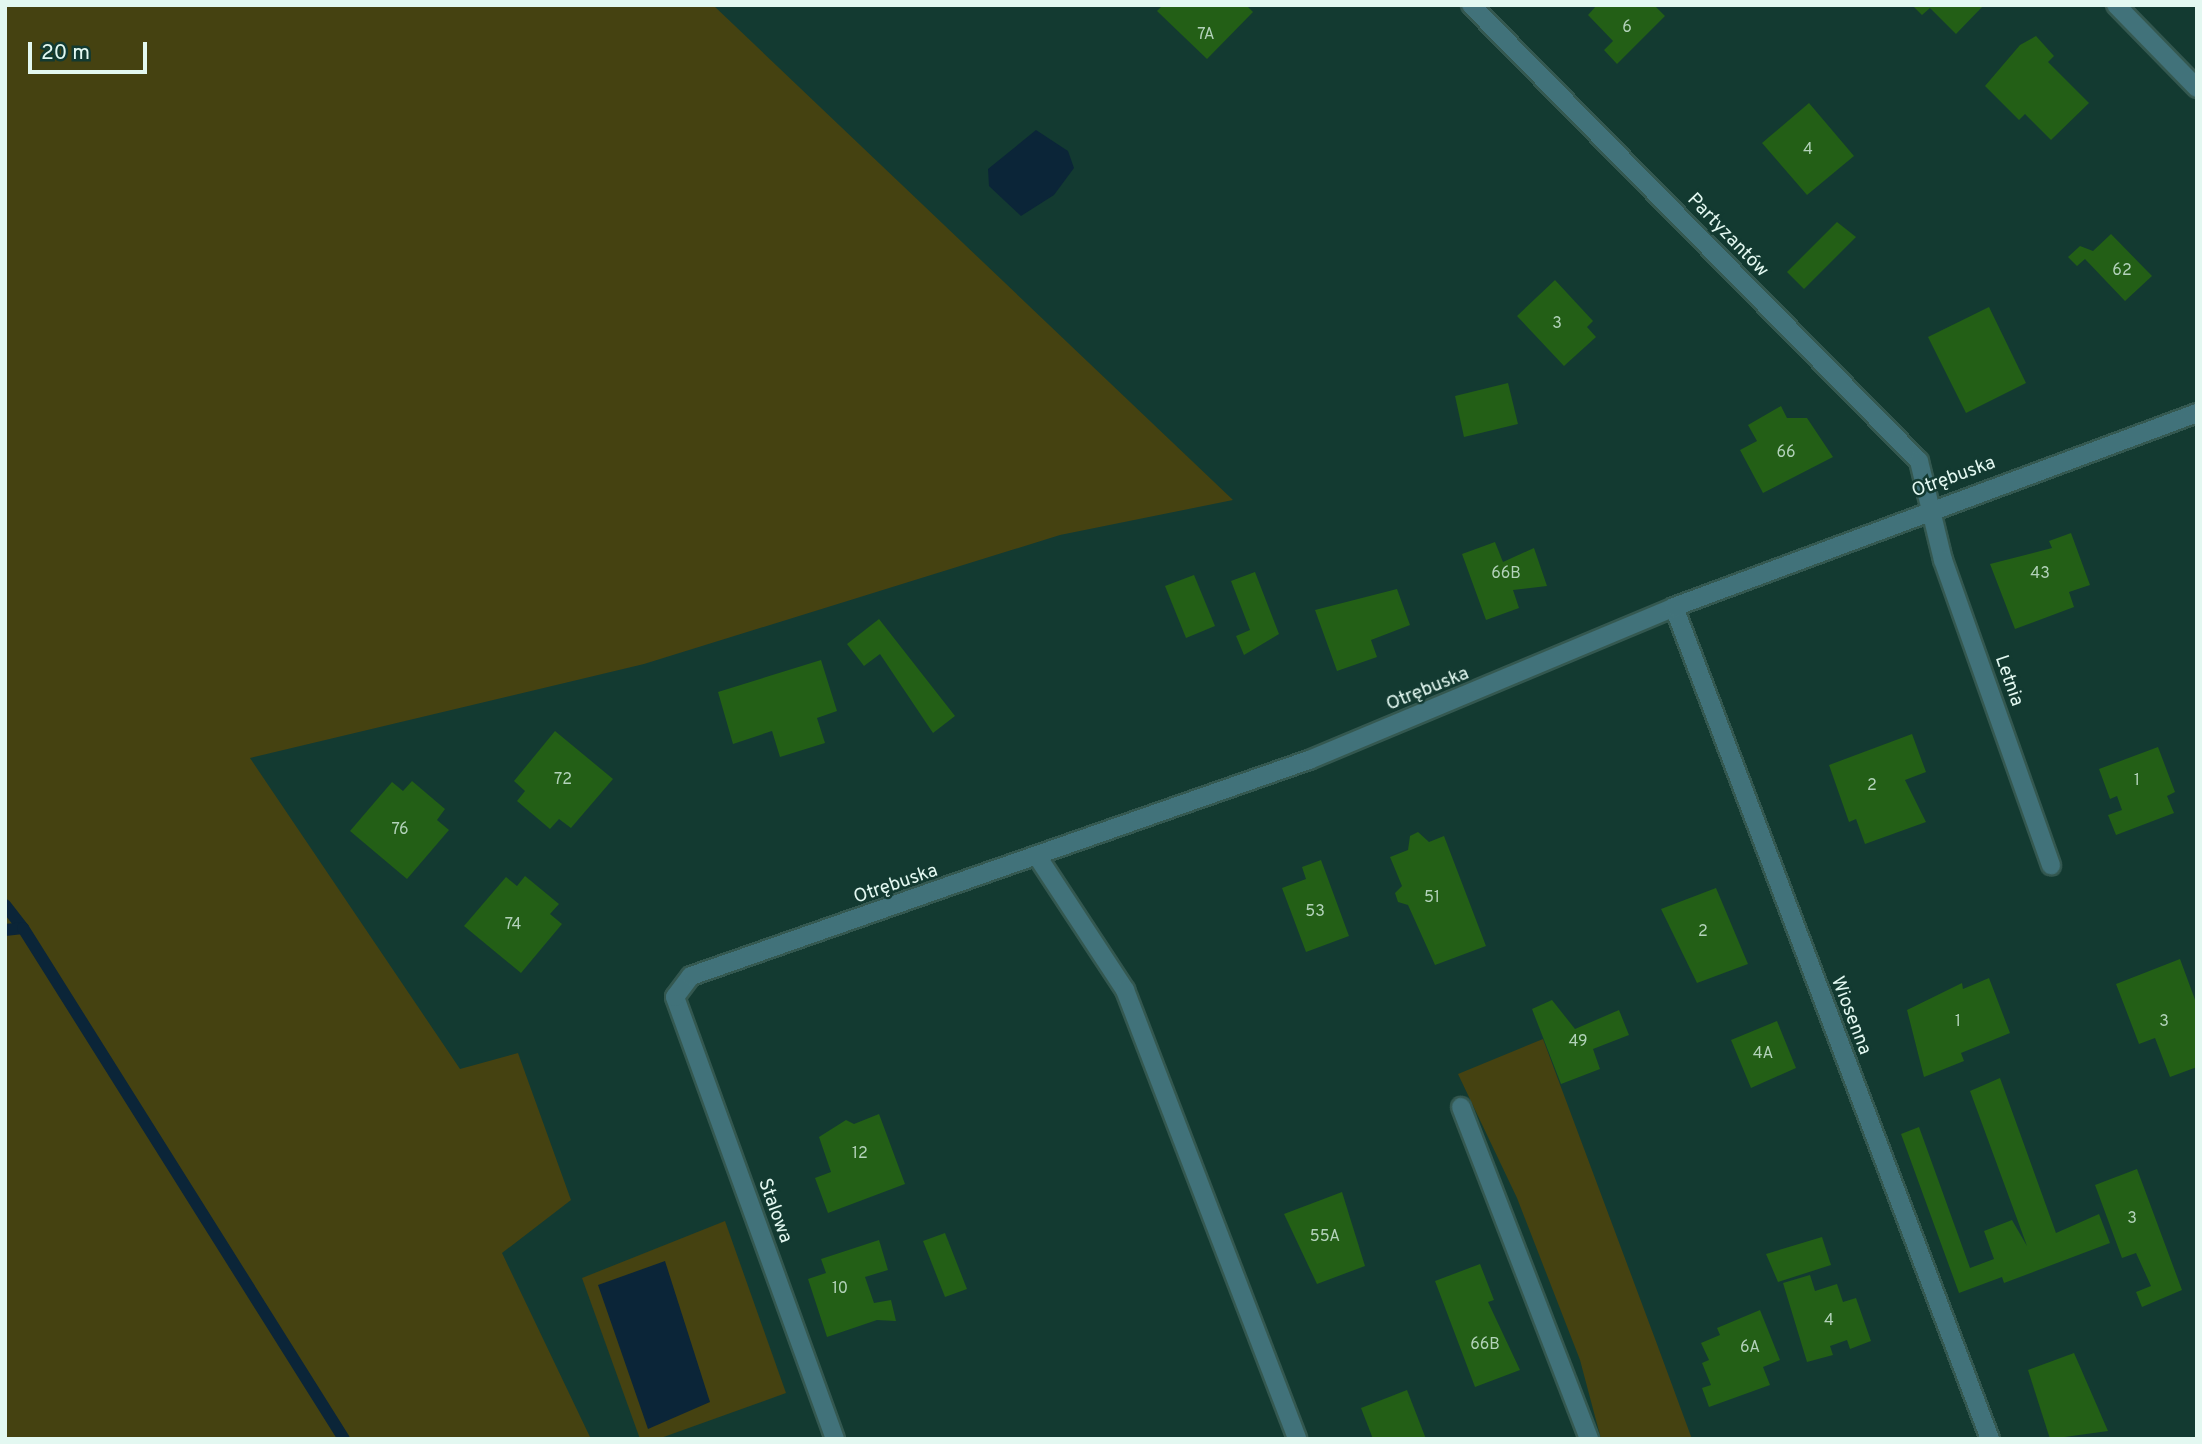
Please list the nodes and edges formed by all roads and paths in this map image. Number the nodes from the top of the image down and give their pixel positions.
1 (1471, 5) edge
2 (2116, 5) edge
3 (2197, 88) edge
4 (2197, 413) edge
5 (1930, 509) junction
6 (1674, 607) junction
7 (1039, 859) junction
8 (2051, 865) dead end
9 (675, 997) joint
10 (1461, 1107) dead end
11 (835, 1439) edge
12 (1297, 1439) edge
13 (1589, 1439) edge
14 (1990, 1439) edge

1 - 5 street, Partyzantów
2 - 3 street
4 - 5 street, Otrębuska
5 - 6 street, Otrębuska
5 - 8 street, Letnia
6 - 7 street, Otrębuska
6 - 14 street, Wiosenna
7 - 9 street, Otrębuska
7 - 12 street
9 - 11 street, Stalowa
10 - 13 street

